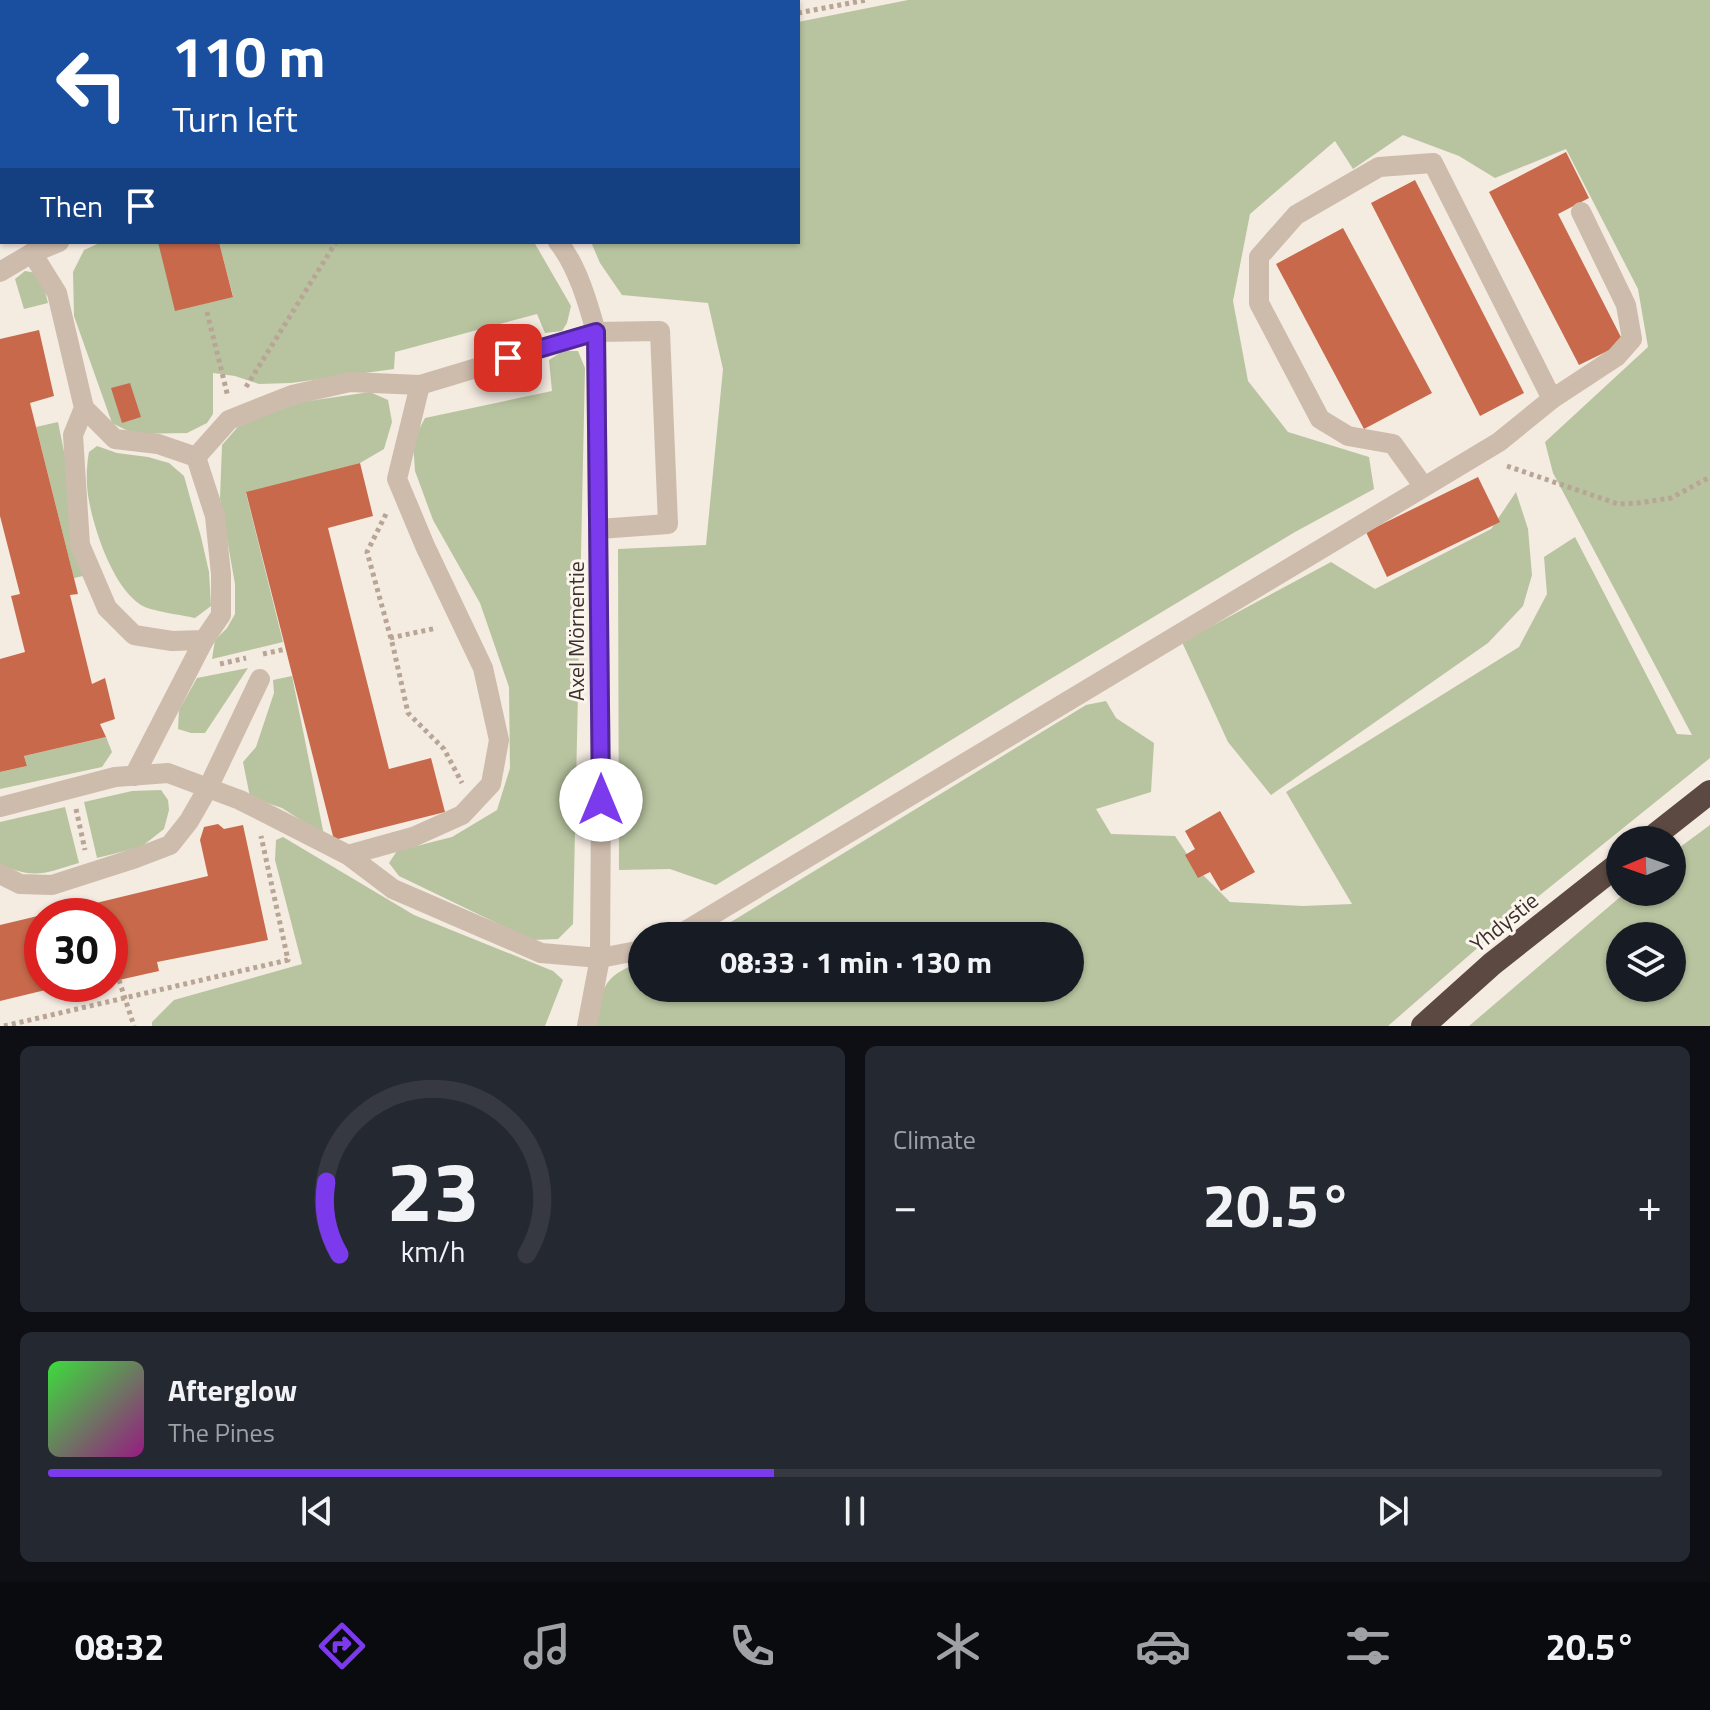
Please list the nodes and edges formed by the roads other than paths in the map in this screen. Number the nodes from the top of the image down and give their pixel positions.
1 (1581, 212) dead end
2 (560, 244) edge
3 (36, 247) edge
4 (0, 272) edge
5 (596, 332) junction
6 (420, 385) junction
7 (1552, 399) junction
8 (84, 408) junction
9 (196, 457) junction
10 (1424, 487) junction
11 (599, 529) junction
12 (204, 640) junction
13 (260, 679) dead end
14 (134, 776) junction
15 (208, 788) junction
16 (1710, 792) edge
17 (0, 807) edge
18 (1667, 826) edge
19 (348, 855) junction
20 (0, 874) edge
21 (1606, 874) edge
22 (700, 922) edge
23 (628, 953) edge
24 (600, 958) junction
25 (587, 1026) edge
26 (1423, 1026) edge

1 - 7 street
2 - 5 street, Axel Mörnentie
3 - 4 street
3 - 8 street
5 - 6 street
5 - 11 street, Axel Mörnentie
5 - 11 street
6 - 9 street
6 - 19 street
7 - 10 street
7 - 10 street
8 - 9 street
8 - 12 street
9 - 12 street
10 - 22 street
11 - 24 street, Axel Mörnentie
12 - 14 street
13 - 15 street
14 - 15 street
14 - 17 street
15 - 19 street
15 - 20 street
16 - 18 highway
19 - 24 street
21 - 26 highway, Yhdystie
23 - 24 street
24 - 25 street, Axel Mörnentie

